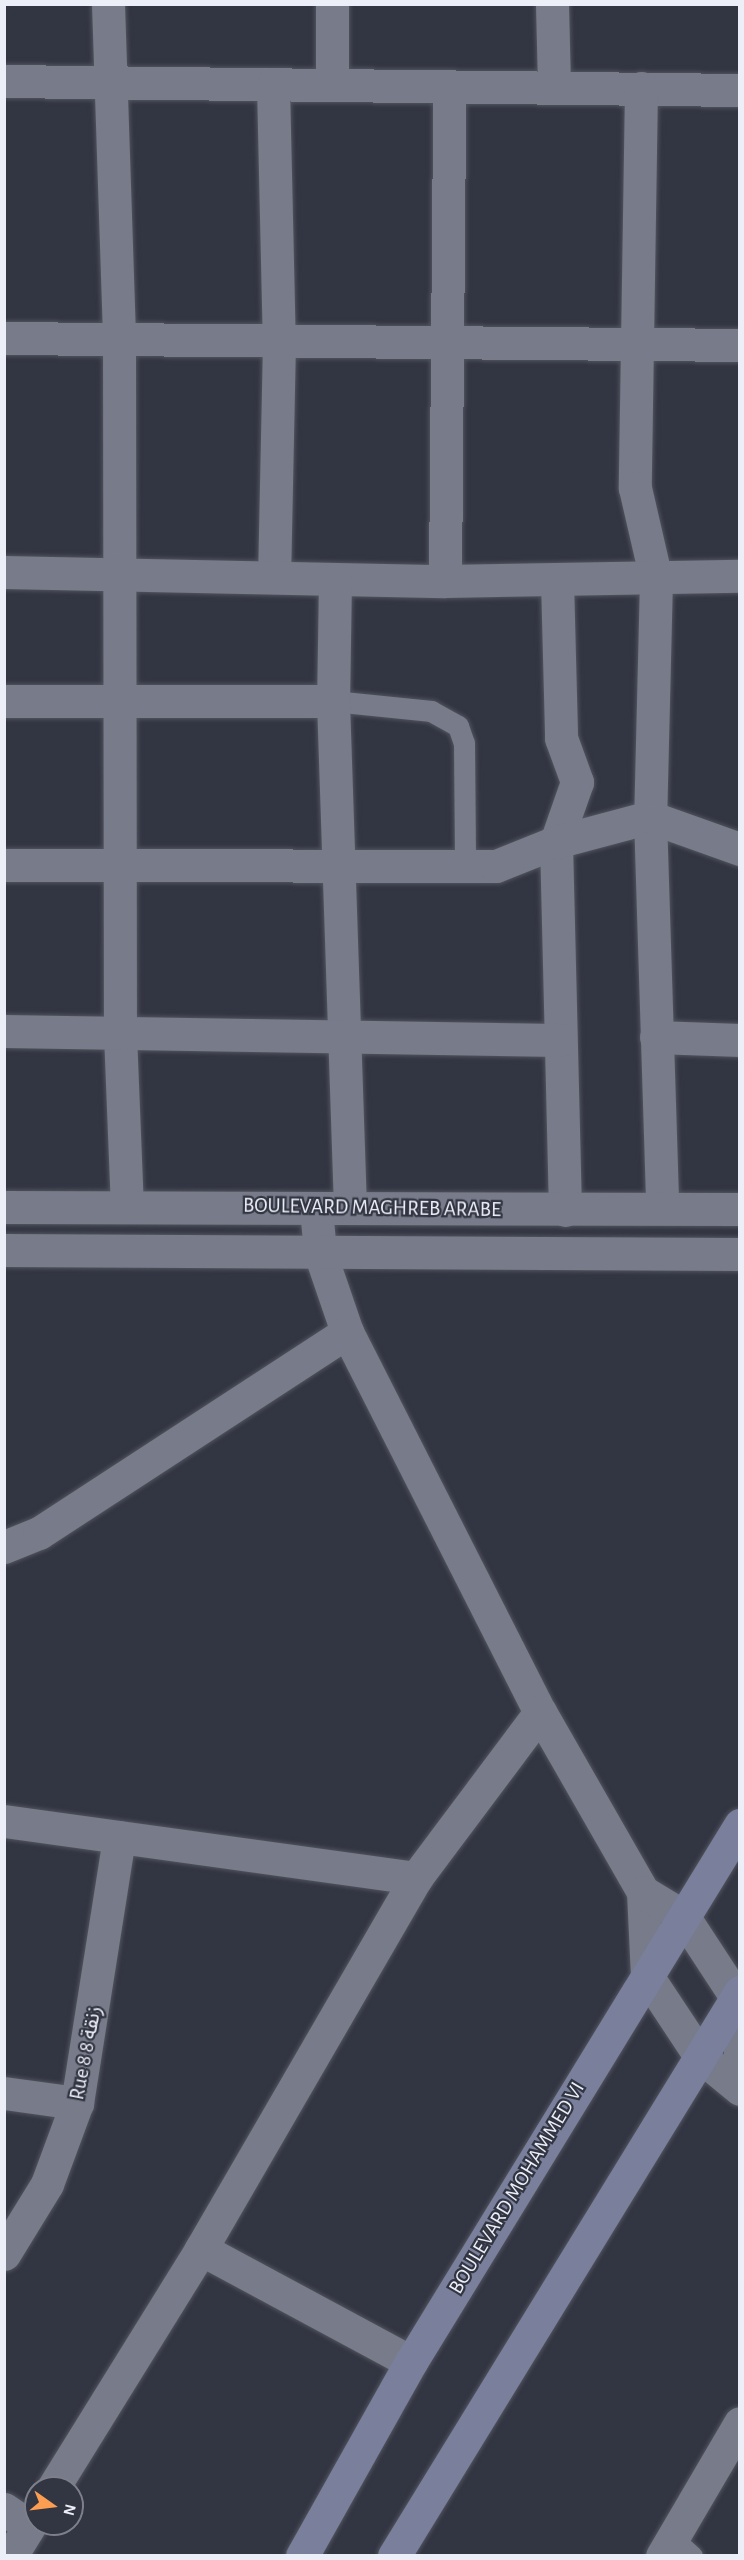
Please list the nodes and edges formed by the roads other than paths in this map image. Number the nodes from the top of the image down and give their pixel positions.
1 (108, 4) edge
2 (332, 4) edge
3 (552, 4) edge
4 (4, 81) edge
5 (112, 81) junction
6 (273, 85) junction
7 (332, 85) junction
8 (554, 86) junction
9 (449, 87) junction
10 (641, 88) junction
11 (740, 90) edge
12 (119, 337) junction
13 (4, 339) edge
14 (279, 342) junction
15 (449, 343) junction
16 (637, 343) junction
17 (740, 345) edge
18 (120, 571) junction
19 (4, 572) edge
20 (740, 576) edge
21 (274, 577) junction
22 (335, 579) junction
23 (656, 579) junction
24 (557, 580) junction
25 (445, 581) junction
26 (122, 699) junction
27 (4, 701) edge
28 (333, 701) junction
29 (650, 817) junction
30 (556, 842) junction
31 (740, 849) edge
32 (4, 865) edge
33 (119, 868) junction
34 (339, 868) junction
35 (465, 868) junction
36 (4, 1031) edge
37 (120, 1034) junction
38 (345, 1034) junction
39 (656, 1037) junction
40 (559, 1040) junction
41 (740, 1040) edge
42 (127, 1205) junction
43 (4, 1207) edge
44 (350, 1207) junction
45 (662, 1207) junction
46 (316, 1208) junction
47 (740, 1209) edge
48 (565, 1210) junction
49 (4, 1250) edge
50 (320, 1253) junction
51 (740, 1254) edge
52 (347, 1332) junction
53 (4, 1547) edge
54 (540, 1712) junction
55 (4, 1821) edge
56 (740, 1825) edge
57 (119, 1837) junction
58 (416, 1878) junction
59 (643, 1892) junction
60 (683, 1916) junction
61 (646, 1977) junction
62 (738, 1995) edge
63 (740, 2054) edge
64 (700, 2056) junction
65 (740, 2090) edge
66 (4, 2093) edge
67 (77, 2103) junction
68 (201, 2249) junction
69 (4, 2254) edge
70 (411, 2362) junction
71 (740, 2423) edge
72 (60, 2476) edge
73 (23, 2517) edge
74 (675, 2550) edge
75 (11, 2556) edge
76 (302, 2556) edge
77 (394, 2556) edge

1 - 5 street
2 - 7 street
3 - 8 street
4 - 5 street
5 - 6 street
5 - 12 street
6 - 7 street
6 - 14 street
7 - 9 street
8 - 9 street
8 - 10 street
9 - 15 street
10 - 11 street
10 - 16 street
12 - 13 street
12 - 14 street
12 - 18 street
14 - 15 street
14 - 21 street
15 - 16 street
15 - 25 street
16 - 17 street
16 - 23 street
18 - 19 street
18 - 21 street
18 - 26 street
20 - 23 street
21 - 22 street
22 - 25 street
22 - 28 street
23 - 24 street
23 - 29 street
24 - 25 street
24 - 30 street
26 - 27 street
26 - 28 street
26 - 33 street
28 - 34 street
28 - 35 lane
29 - 30 street
29 - 31 street
29 - 39 street
30 - 35 street
30 - 40 street
32 - 33 street
33 - 34 street
33 - 37 street
34 - 35 street
34 - 38 street
36 - 37 street
37 - 38 street
37 - 42 street
38 - 40 street
38 - 44 street
39 - 41 street
39 - 45 street
40 - 48 street
42 - 43 street, BOULEVARD MAGHREB ARABE
42 - 46 street, BOULEVARD MAGHREB ARABE
44 - 46 street, BOULEVARD MAGHREB ARABE
44 - 48 street, BOULEVARD MAGHREB ARABE
45 - 47 street, BOULEVARD MAGHREB ARABE
45 - 48 street, BOULEVARD MAGHREB ARABE
46 - 50 street
49 - 50 street, BOULEVARD MAGHREB ARABE
50 - 51 street, BOULEVARD MAGHREB ARABE
50 - 52 street
52 - 53 street
52 - 54 street
54 - 58 street
54 - 59 street
55 - 57 street
56 - 60 main road, BOULEVARD MOHAMMED VI
57 - 58 street
57 - 67 street, Rue 8 8 زنقة
58 - 68 street
59 - 60 street
59 - 61 street
60 - 61 main road, BOULEVARD MOHAMMED VI
60 - 62 street
61 - 64 street
61 - 70 main road, BOULEVARD MOHAMMED VI
62 - 63 street
62 - 64 main road
64 - 65 street
64 - 77 main road
66 - 67 street
67 - 69 street, Rue 8 8 زنقة
68 - 70 street
68 - 72 street
70 - 76 main road, BOULEVARD MOHAMMED VI
71 - 74 street
73 - 75 street

